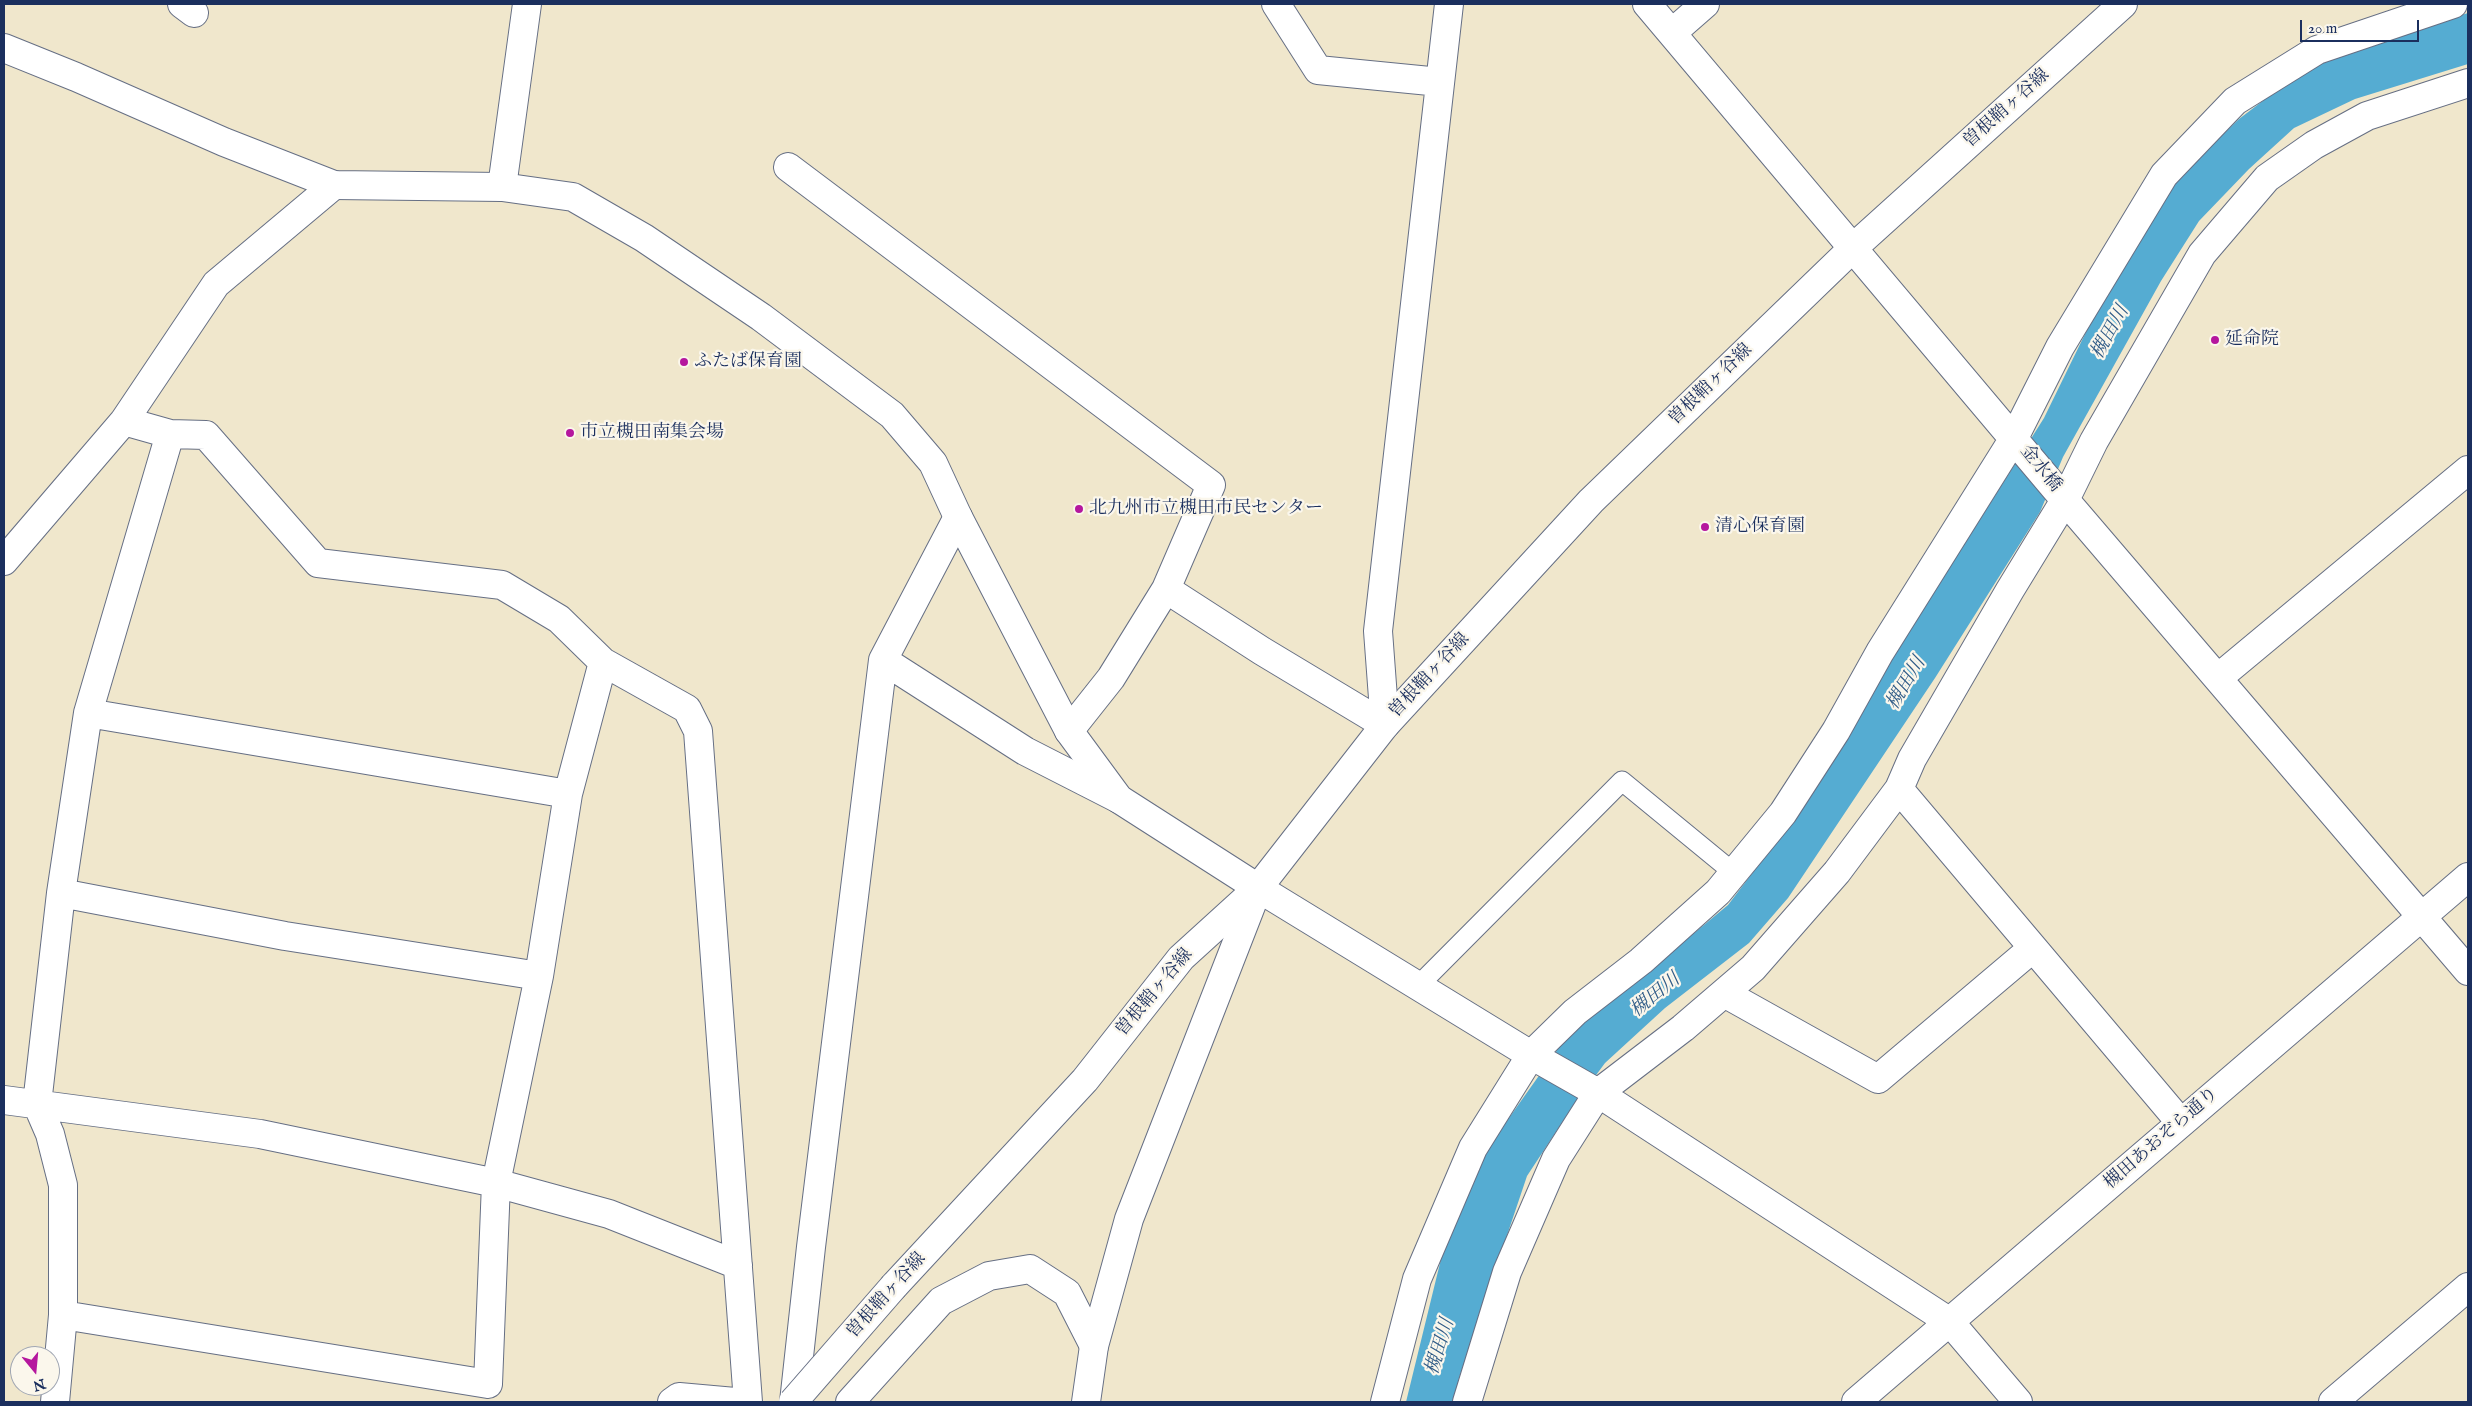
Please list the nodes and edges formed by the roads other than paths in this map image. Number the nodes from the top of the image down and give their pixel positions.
1 (527, 4) edge
2 (1276, 4) edge
3 (1449, 4) edge
4 (1647, 4) edge
5 (1705, 4) edge
6 (2124, 4) edge
7 (2453, 4) edge
8 (1673, 32) junction
9 (4, 48) edge
10 (1440, 82) junction
11 (2468, 83) edge
12 (788, 166) dead end
13 (334, 185) junction
14 (502, 187) junction
15 (1853, 248) junction
16 (124, 421) junction
17 (170, 434) junction
18 (2014, 438) junction
19 (2468, 470) edge
20 (2065, 500) junction
21 (958, 517) junction
22 (4, 562) edge
23 (1166, 589) junction
24 (883, 660) junction
25 (602, 662) junction
26 (2218, 678) junction
27 (88, 712) junction
28 (1386, 725) junction
29 (1069, 731) junction
30 (1899, 789) junction
31 (568, 794) junction
32 (1120, 799) junction
33 (1734, 873) junction
34 (2468, 877) edge
35 (1258, 888) junction
36 (61, 892) junction
37 (2422, 917) junction
38 (2033, 948) junction
39 (2468, 971) edge
40 (539, 976) junction
41 (1418, 986) junction
42 (1724, 993) junction
43 (1531, 1055) junction
44 (1598, 1093) junction
45 (4, 1100) edge
46 (37, 1104) junction
47 (2182, 1123) junction
48 (496, 1183) junction
49 (738, 1265) junction
50 (2468, 1287) edge
51 (63, 1315) junction
52 (1950, 1322) junction
53 (1094, 1346) junction
54 (487, 1393) edge
55 (55, 1402) edge
56 (672, 1402) edge
57 (735, 1402) edge
58 (748, 1402) edge
59 (794, 1402) edge
60 (850, 1402) edge
61 (1086, 1402) edge
62 (1385, 1402) edge
63 (1467, 1402) edge
64 (1856, 1402) edge
65 (2018, 1402) edge
66 (2333, 1402) edge

1 - 14 street
2 - 10 street
3 - 10 street
4 - 8 street, 金水橋
5 - 8 street
6 - 15 street, 曽根鞘ヶ谷線
7 - 18 street
8 - 15 street, 金水橋
9 - 13 street
10 - 28 street
11 - 20 street
12 - 23 street
13 - 14 street
13 - 16 street
14 - 21 street
15 - 18 street, 金水橋
15 - 28 street, 曽根鞘ヶ谷線
16 - 17 street
16 - 22 street
17 - 25 street
17 - 27 street
18 - 20 street, 金水橋
18 - 33 street
19 - 26 street
20 - 26 street, 金水橋
20 - 30 street
21 - 24 street
21 - 29 street
23 - 28 street
23 - 29 street
24 - 32 street
24 - 59 street
25 - 31 street
25 - 49 street
26 - 37 street, 金水橋
27 - 31 street
27 - 36 street
28 - 35 street, 曽根鞘ヶ谷線
29 - 32 street
30 - 38 street
30 - 42 street
31 - 40 street
32 - 35 street
33 - 41 lane
33 - 43 street
34 - 37 street, 槻田あおぞら通り
35 - 41 street
35 - 53 street
35 - 59 street, 曽根鞘ヶ谷線, bridge
36 - 40 street
36 - 46 street
37 - 39 street, 金水橋
37 - 47 street, 槻田あおぞら通り
38 - 42 street
38 - 47 street
40 - 48 street
41 - 43 street
42 - 44 street
43 - 44 street
43 - 62 street
44 - 52 street
44 - 63 street
45 - 46 street
46 - 48 street
46 - 51 street
47 - 52 street, 槻田あおぞら通り
48 - 49 street
48 - 54 street
49 - 58 street
50 - 66 street
51 - 54 street
51 - 55 street
52 - 64 street, 槻田あおぞら通り
52 - 65 street
53 - 60 street
53 - 61 street
56 - 57 street

